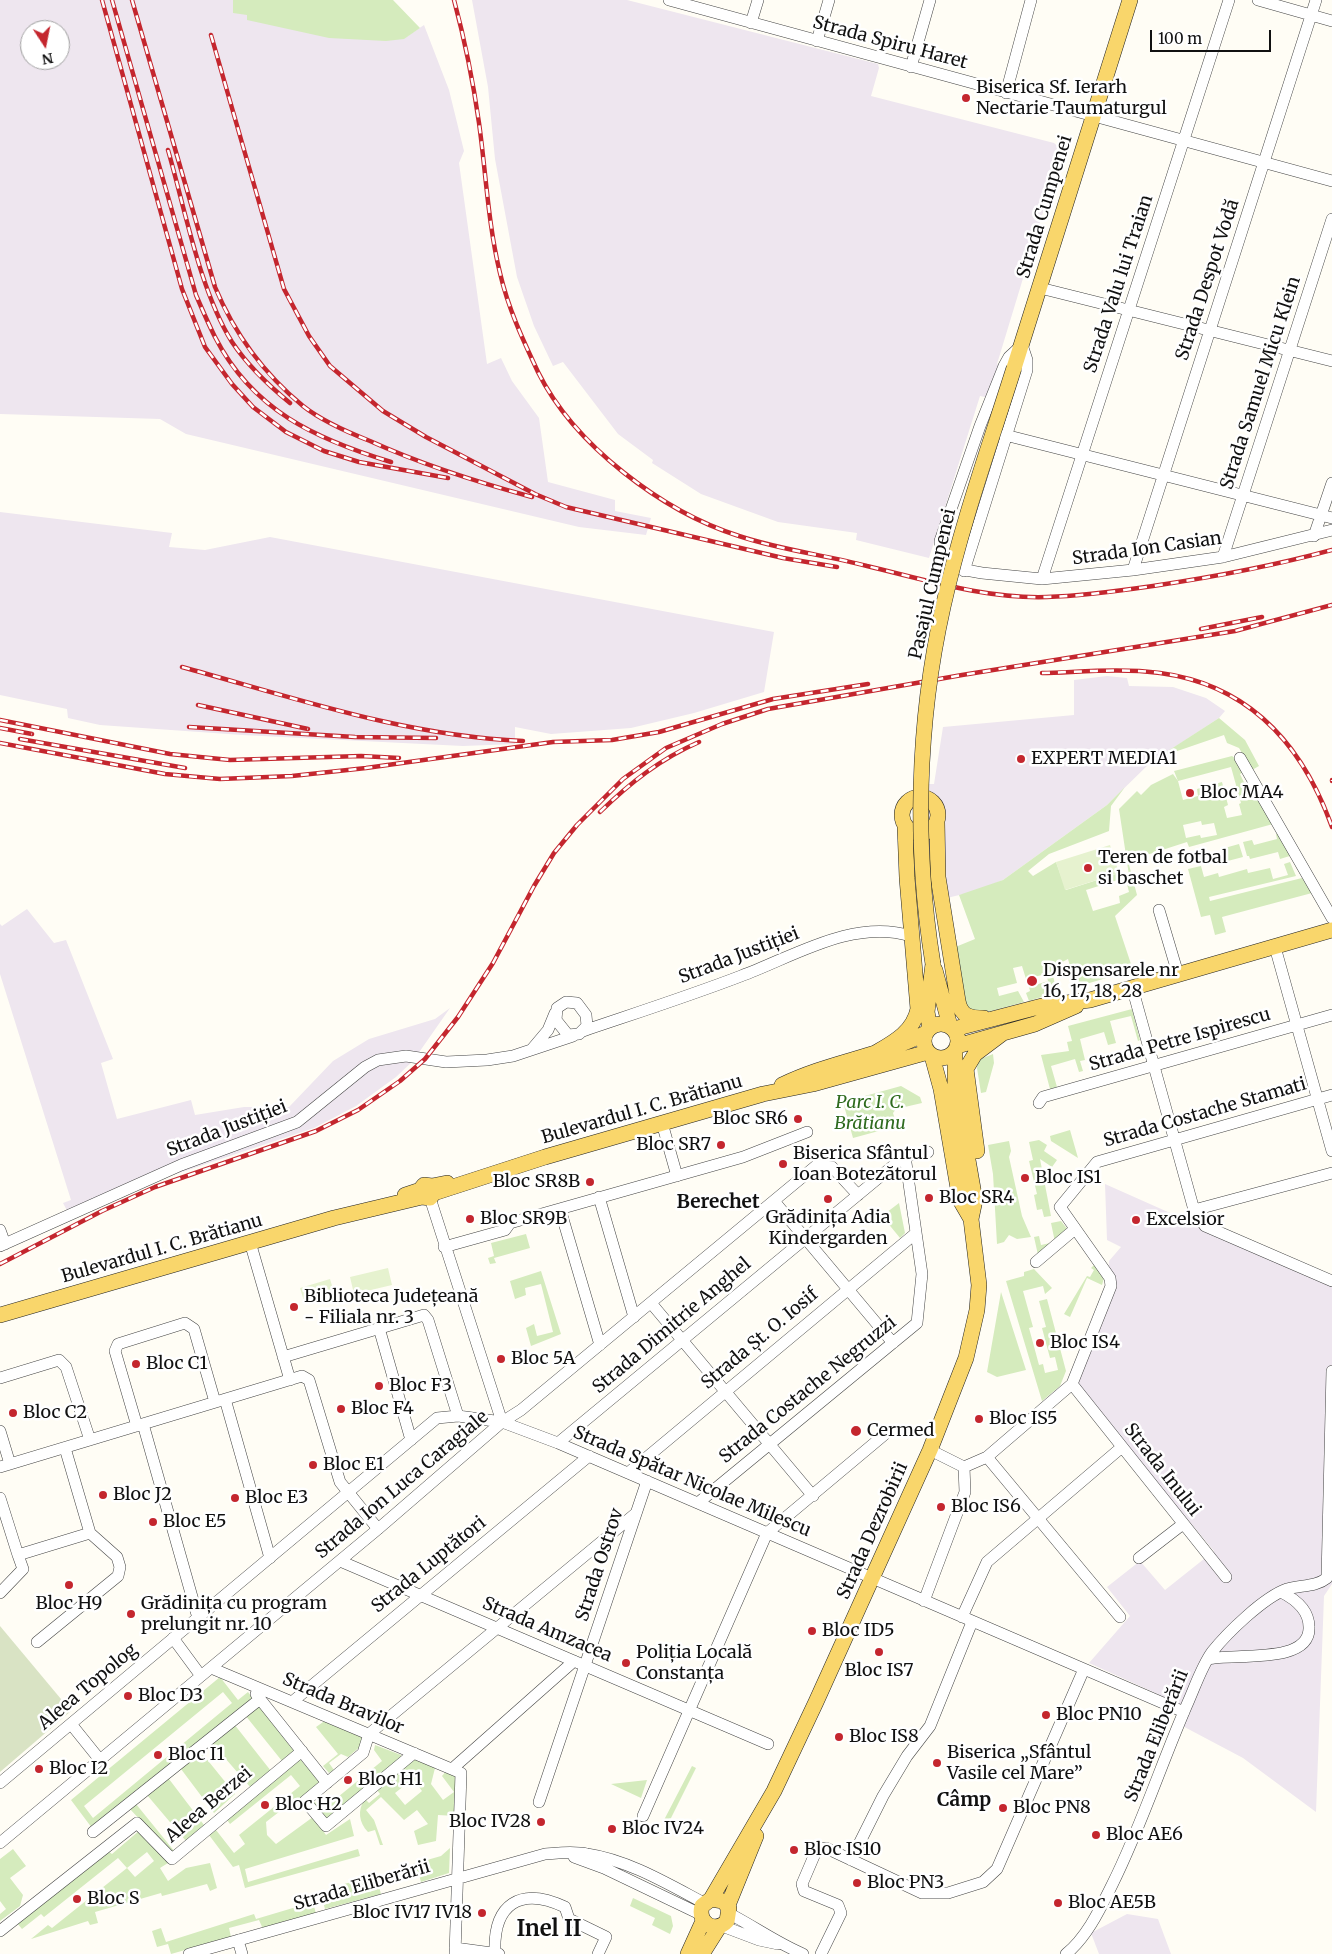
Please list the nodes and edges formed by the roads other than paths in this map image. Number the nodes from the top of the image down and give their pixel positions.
1 (669, 0) edge
2 (758, 0) edge
3 (830, 0) edge
4 (930, 0) edge
5 (1031, 0) edge
6 (1130, 0) edge
7 (1229, 0) edge
8 (1258, 0) edge
9 (1316, 0) edge
10 (1311, 15) junction
11 (1332, 21) edge
12 (751, 23) junction
13 (817, 41) junction
14 (910, 67) junction
15 (1006, 93) junction
16 (1092, 117) junction
17 (1184, 141) junction
18 (1264, 163) junction
19 (1332, 181) edge
20 (1332, 219) edge
21 (1040, 288) junction
22 (1129, 310) junction
23 (1210, 330) junction
24 (1022, 345) junction
25 (1290, 350) junction
26 (1332, 361) edge
27 (1014, 368) joint
28 (1006, 435) junction
29 (1083, 455) junction
30 (1163, 475) junction
31 (1332, 483) edge
32 (1243, 496) junction
33 (1327, 517) edge
34 (1332, 530) edge
35 (1314, 536) junction
36 (1223, 558) junction
37 (1133, 570) junction
38 (964, 571) junction
39 (1042, 579) junction
40 (1240, 758) dead end
41 (937, 822) junction
42 (905, 827) junction
43 (1159, 910) dead end
44 (1332, 918) edge
45 (1332, 930) edge
46 (911, 936) junction
47 (1275, 947) junction
48 (914, 955) junction
49 (933, 964) junction
50 (1178, 974) junction
51 (953, 977) junction
52 (1132, 987) junction
53 (929, 995) junction
54 (1090, 1000) junction
55 (947, 1008) junction
56 (555, 1011) junction
57 (1332, 1015) edge
58 (998, 1018) junction
59 (1297, 1025) junction
60 (952, 1028) junction
61 (928, 1030) junction
62 (1003, 1033) junction
63 (578, 1034) junction
64 (956, 1049) junction
65 (531, 1050) junction
66 (930, 1054) junction
67 (870, 1056) junction
68 (1154, 1066) junction
69 (763, 1094) junction
70 (1332, 1095) edge
71 (1318, 1099) junction
72 (1039, 1103) dead end
73 (662, 1123) junction
74 (807, 1132) dead end
75 (1175, 1140) junction
76 (1332, 1151) edge
77 (928, 1152) dead end
78 (905, 1156) junction
79 (531, 1162) junction
80 (1332, 1172) edge
81 (677, 1176) junction
82 (466, 1178) junction
83 (428, 1193) junction
84 (858, 1195) junction
85 (599, 1198) junction
86 (390, 1200) junction
87 (974, 1200) junction
88 (774, 1201) junction
89 (560, 1209) junction
90 (1194, 1210) junction
91 (334, 1218) junction
92 (971, 1219) junction
93 (1075, 1229) junction
94 (0, 1230) edge
95 (916, 1233) junction
96 (806, 1238) junction
97 (250, 1242) junction
98 (2, 1245) edge
99 (444, 1247) junction
100 (1036, 1262) dead end
101 (1332, 1281) edge
102 (848, 1289) junction
103 (651, 1303) junction
104 (0, 1315) edge
105 (634, 1317) junction
106 (379, 1328) junction
107 (682, 1340) junction
108 (893, 1343) junction
109 (600, 1345) junction
110 (283, 1356) junction
111 (1332, 1371) edge
112 (0, 1378) edge
113 (290, 1380) junction
114 (1072, 1384) junction
115 (725, 1392) junction
116 (220, 1401) junction
117 (458, 1416) junction
118 (502, 1422) junction
119 (140, 1425) junction
120 (0, 1431) edge
121 (884, 1435) dead end
122 (90, 1440) junction
123 (411, 1440) junction
124 (558, 1443) junction
125 (770, 1444) junction
126 (1122, 1447) junction
127 (65, 1448) junction
128 (930, 1450) junction
129 (589, 1456) junction
130 (987, 1457) junction
131 (5, 1466) edge
132 (964, 1467) junction
133 (628, 1473) junction
134 (646, 1481) junction
135 (349, 1492) junction
136 (812, 1496) junction
137 (0, 1498) edge
138 (698, 1503) junction
139 (636, 1514) junction
140 (1037, 1517) junction
141 (1183, 1524) junction
142 (378, 1529) junction
143 (90, 1533) junction
144 (768, 1533) junction
145 (18, 1555) junction
146 (270, 1558) junction
147 (1139, 1558) dead end
148 (340, 1561) junction
149 (1226, 1578) dead end
150 (873, 1579) junction
151 (1282, 1592) junction
152 (0, 1594) edge
153 (421, 1594) junction
154 (924, 1601) junction
155 (198, 1618) junction
156 (1120, 1618) dead end
157 (967, 1619) junction
158 (498, 1628) junction
159 (174, 1638) junction
160 (38, 1642) dead end
161 (1208, 1659) junction
162 (580, 1663) junction
163 (211, 1668) junction
164 (1084, 1670) junction
165 (202, 1676) junction
166 (248, 1683) junction
167 (260, 1699) junction
168 (292, 1702) junction
169 (690, 1710) junction
170 (1184, 1712) junction
171 (71, 1724) junction
172 (369, 1734) junction
173 (768, 1744) dead end
174 (302, 1751) junction
175 (414, 1753) junction
176 (100, 1760) junction
177 (456, 1771) junction
178 (0, 1783) edge
179 (327, 1783) junction
180 (774, 1791) junction
181 (539, 1802) dead end
182 (643, 1816) dead end
183 (93, 1832) dead end
184 (0, 1843) edge
185 (851, 1860) junction
186 (459, 1877) junction
187 (705, 1909) junction
188 (724, 1918) junction
189 (0, 1931) edge
190 (238, 1940) junction
191 (455, 1951) edge
192 (189, 1954) edge
193 (242, 1954) edge
194 (497, 1954) edge
195 (598, 1954) edge
196 (688, 1954) edge
197 (702, 1954) edge
198 (803, 1954) edge
199 (821, 1954) edge
200 (1066, 1954) edge

1 - 12 street, Strada Spiru Haret
2 - 12 street
3 - 13 street
4 - 14 street
5 - 15 street
6 - 16 main road, Strada Cumpenei
7 - 17 street, Strada Valu lui Traian
8 - 10 street
9 - 10 street, Strada Despot Vodă
10 - 11 street
10 - 18 street, Strada Despot Vodă
12 - 13 street, Strada Spiru Haret
13 - 14 street, Strada Spiru Haret
14 - 15 street, Strada Spiru Haret
15 - 16 street, Strada Spiru Haret
16 - 17 street, Strada Spiru Haret
16 - 21 main road, Strada Cumpenei
17 - 18 street, Strada Spiru Haret
17 - 22 street, Strada Valu lui Traian
18 - 19 street, Strada Spiru Haret
18 - 23 street, Strada Despot Vodă
20 - 25 street, Strada Samuel Micu Klein
21 - 22 street
21 - 24 main road, Strada Cumpenei
22 - 23 street
22 - 29 street, Strada Valu lui Traian
23 - 25 street
23 - 30 street, Strada Despot Vodă
24 - 27 main road, Strada Cumpenei
24 - 28 street
24 - 38 street, Strada Ion Casian
25 - 26 street
25 - 32 street, Strada Samuel Micu Klein
27 - 49 main road, Pasajul Cumpenei, bridge
28 - 29 street
28 - 38 street
29 - 30 street
29 - 39 street, Strada Valu lui Traian
30 - 32 street
30 - 37 street, Strada Despot Vodă
31 - 33 street
32 - 33 street
32 - 36 street, Strada Samuel Micu Klein
33 - 35 street
34 - 35 street, Strada Ion Casian
35 - 36 street, Strada Ion Casian
36 - 37 street, Strada Ion Casian
37 - 39 street, Strada Ion Casian
38 - 39 street, Strada Ion Casian
40 - 44 street
41 - 42 main road
41 - 42 main road
41 - 51 main road
42 - 46 main road
43 - 50 street
45 - 47 main road
46 - 48 main road
46 - 63 street, Strada Justiției
47 - 50 main road
47 - 59 street
48 - 53 main road
48 - 67 main road
49 - 53 main road
49 - 55 main road
50 - 52 main road
51 - 55 main road
51 - 58 main road
52 - 54 main road
52 - 68 street
53 - 61 main road
54 - 58 main road
54 - 62 main road
55 - 60 main road
56 - 63 street
56 - 63 street
56 - 65 street
57 - 59 street, Strada Petre Ispirescu
58 - 60 main road
59 - 68 street, Strada Petre Ispirescu
59 - 71 street
60 - 61 main road
60 - 64 main road
61 - 66 main road
61 - 67 main road, Bulevardul I. C. Brătianu
62 - 64 main road
62 - 87 main road
63 - 65 street, Strada Justiției
64 - 66 main road
64 - 87 main road, Strada Dezrobirii
65 - 98 street, Strada Justiției
66 - 69 main road, Bulevardul I. C. Brătianu
66 - 92 main road, Strada Dezrobirii
67 - 69 main road, Bulevardul I. C. Brătianu
68 - 72 street, Strada Petre Ispirescu
68 - 75 street
69 - 73 main road, Bulevardul I. C. Brătianu
70 - 71 street, Strada Costache Stamati
71 - 75 street, Strada Costache Stamati
71 - 76 street
73 - 79 main road, Bulevardul I. C. Brătianu
73 - 81 street
74 - 81 street
75 - 90 street
75 - 93 street, Strada Costache Stamati
77 - 78 street, Strada Dimitrie Anghel
78 - 84 street, Strada Dimitrie Anghel
78 - 95 street
79 - 82 main road, Bulevardul I. C. Brătianu
79 - 83 main road, Bulevardul I. C. Brătianu
80 - 90 street
81 - 85 street
82 - 83 main road, Bulevardul I. C. Brătianu
82 - 86 main road
83 - 86 main road, Bulevardul I. C. Brătianu
83 - 91 main road, Bulevardul I. C. Brătianu
83 - 99 street
84 - 88 street, Strada Ion Luca Caragiale
84 - 96 street, Strada Dimitrie Anghel
85 - 89 street
85 - 105 street
86 - 91 main road, Bulevardul I. C. Brătianu
87 - 92 main road, Strada Dezrobirii
88 - 96 street
88 - 103 street, Strada Ion Luca Caragiale
89 - 99 street
89 - 109 street
90 - 101 street
91 - 97 main road, Bulevardul I. C. Brătianu
92 - 128 main road, Strada Dezrobirii
93 - 100 street
93 - 114 street
94 - 98 street, Strada Justiției
95 - 102 street, Strada Șt. O. Iosif
95 - 108 street, Strada Costache Negruzzi
96 - 102 street
96 - 107 street, Strada Dimitrie Anghel
97 - 104 main road, Bulevardul I. C. Brătianu
97 - 110 street
99 - 118 street
102 - 108 street
102 - 115 street, Strada Șt. O. Iosif
103 - 105 street, Strada Ion Luca Caragiale
103 - 107 street
105 - 109 street, Strada Ion Luca Caragiale
106 - 110 street
106 - 117 street
106 - 123 street
107 - 115 street
107 - 124 street, Strada Dimitrie Anghel
108 - 125 street, Strada Costache Negruzzi
109 - 118 street, Strada Ion Luca Caragiale
110 - 113 street
111 - 151 street, Strada Eliberării
112 - 122 street
113 - 116 street
113 - 135 street
114 - 126 street, Strada Inului
114 - 130 street
115 - 125 street
115 - 133 street, Strada Șt. O. Iosif
116 - 119 street
116 - 119 street
116 - 146 street
117 - 118 street, Aleea Topolog
117 - 123 street, Aleea Topolog
118 - 124 street, Strada Spătar Nicolae Milescu
118 - 142 street, Strada Ion Luca Caragiale
119 - 122 street
119 - 155 street
120 - 131 street
121 - 136 street
122 - 127 street
123 - 135 street, Aleea Topolog
124 - 129 street, Strada Spătar Nicolae Milescu
125 - 136 street
125 - 138 street, Strada Costache Negruzzi
126 - 140 street
126 - 141 street, Strada Inului
127 - 131 street
127 - 143 street
128 - 132 street
128 - 150 main road, Strada Dezrobirii
129 - 133 street, Strada Spătar Nicolae Milescu
129 - 153 street, Strada Luptători
130 - 132 street
130 - 140 street
132 - 154 street
133 - 134 street, Strada Spătar Nicolae Milescu
134 - 138 street, Strada Spătar Nicolae Milescu
134 - 139 street, Strada Ostrov
135 - 142 street
135 - 146 street, Aleea Topolog
136 - 144 street
137 - 145 street
138 - 144 street, Strada Spătar Nicolae Milescu
139 - 158 street
139 - 162 street, Strada Ostrov
140 - 156 street
140 - 157 street
141 - 147 street
141 - 149 street, Strada Inului
142 - 148 street, Strada Ion Luca Caragiale
143 - 145 street
143 - 160 street
144 - 150 street, Strada Spătar Nicolae Milescu
144 - 169 street
145 - 152 street
146 - 155 street, Aleea Topolog
148 - 153 street, Strada Amzacea
148 - 163 street, Strada Ion Luca Caragiale
150 - 154 street, Strada Spătar Nicolae Milescu
150 - 180 main road, Strada Dezrobirii
151 - 161 street, Strada Eliberării
151 - 161 street
153 - 158 street, Strada Amzacea
153 - 168 street, Strada Luptători
154 - 157 street, Strada Spătar Nicolae Milescu
155 - 159 street, Aleea Topolog
157 - 164 street, Strada Spătar Nicolae Milescu
157 - 185 street
158 - 162 street, Strada Amzacea
158 - 172 street
159 - 165 street
159 - 171 street, Aleea Topolog
161 - 170 street, Strada Eliberării
162 - 169 street, Strada Amzacea
162 - 177 street
162 - 181 street, Strada Ostrov
163 - 165 street, Strada Ion Luca Caragiale
163 - 166 street, Strada Bravilor
164 - 170 street, Strada Spătar Nicolae Milescu
164 - 185 street
165 - 176 street, Strada Ion Luca Caragiale
166 - 167 street
166 - 168 street, Strada Bravilor
167 - 174 street
167 - 183 street
168 - 172 street, Strada Bravilor
169 - 173 street, Strada Amzacea
169 - 182 street
170 - 200 street, Strada Eliberării
171 - 176 street
171 - 178 street, Aleea Topolog
172 - 175 street, Strada Bravilor
172 - 179 street
174 - 179 street
174 - 189 street, Aleea Berzei
175 - 177 street, Strada Bravilor
175 - 179 street
176 - 184 street, Strada Ion Luca Caragiale
177 - 186 street
180 - 187 main road, Strada Dezrobirii
180 - 188 main road, Strada Dezrobirii
185 - 199 street
186 - 187 street, Strada Eliberării
186 - 190 street, Strada Eliberării
186 - 191 street
187 - 188 main road
187 - 188 main road
187 - 196 main road, Strada Dezrobirii
188 - 197 main road, Strada Dezrobirii
188 - 198 street
190 - 192 street, Strada Eliberării
190 - 193 street
191 - 194 street
194 - 195 street

